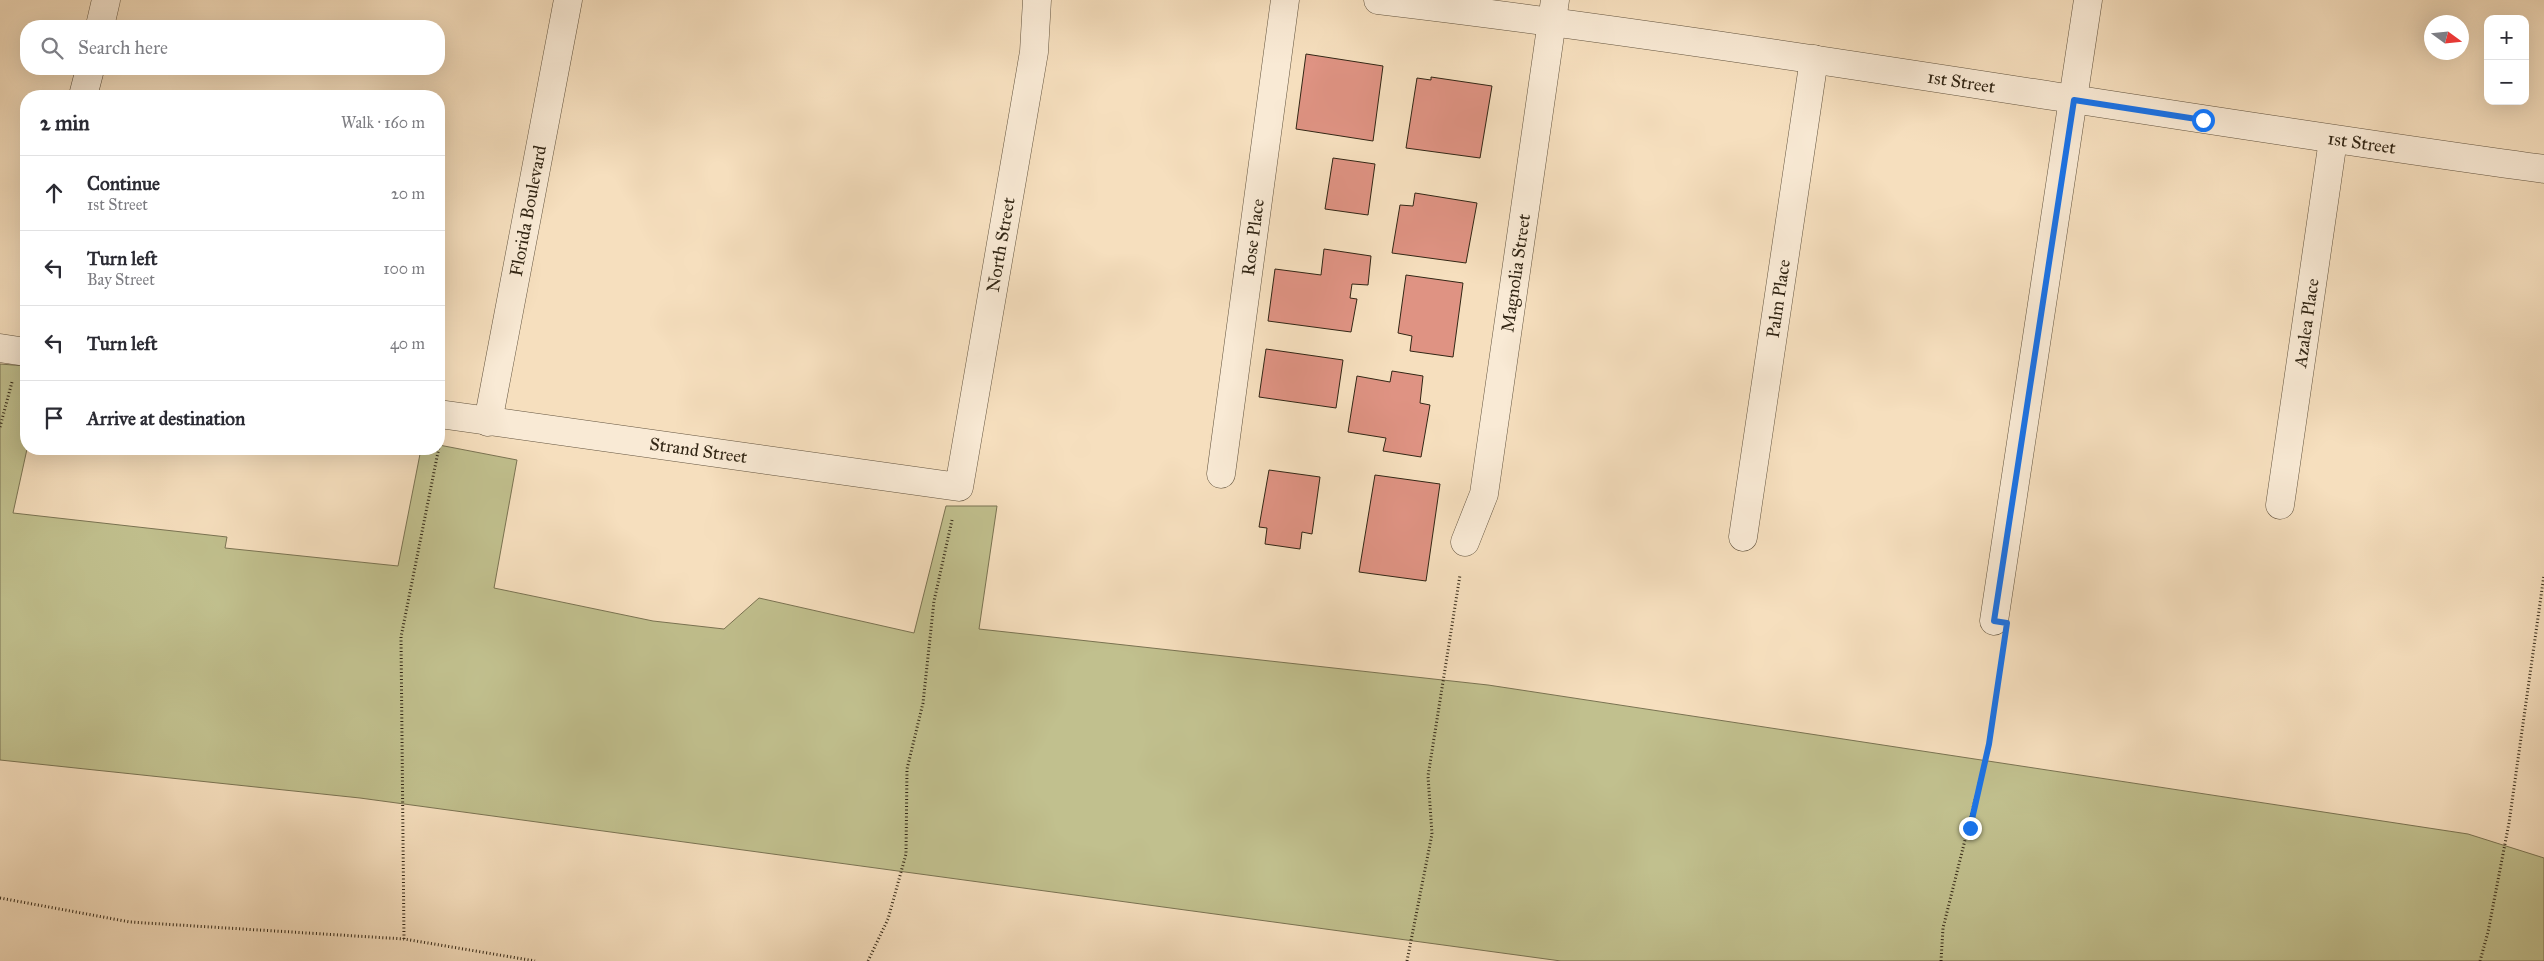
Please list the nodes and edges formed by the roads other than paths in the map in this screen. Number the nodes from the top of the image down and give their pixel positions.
1 (106, 0) edge
2 (568, 0) edge
3 (1037, 0) edge
4 (1285, 0) edge
5 (1378, 0) edge
6 (2088, 0) edge
7 (1554, 10) edge
8 (101, 20) edge
9 (1814, 59) junction
10 (88, 75) edge
11 (85, 90) edge
12 (2074, 100) junction
13 (2333, 140) junction
14 (2544, 169) edge
15 (445, 415) edge
16 (488, 422) junction
17 (1221, 474) dead end
18 (959, 487) joint
19 (2280, 505) dead end
20 (1743, 536) dead end
21 (1465, 542) road end
22 (1994, 621) road end

1 - 8 street
2 - 16 street, Florida Boulevard
3 - 18 street, North Street
4 - 17 street, Rose Place
5 - 7 street, 1st Street
6 - 12 street
7 - 9 street, 1st Street
7 - 21 street, Magnolia Street
9 - 12 street, 1st Street
9 - 20 street, Palm Place
10 - 11 street
12 - 13 street, 1st Street
12 - 22 street
13 - 14 street, 1st Street
13 - 19 street, Azalea Place
15 - 16 street, Strand Street
16 - 18 street, Strand Street

